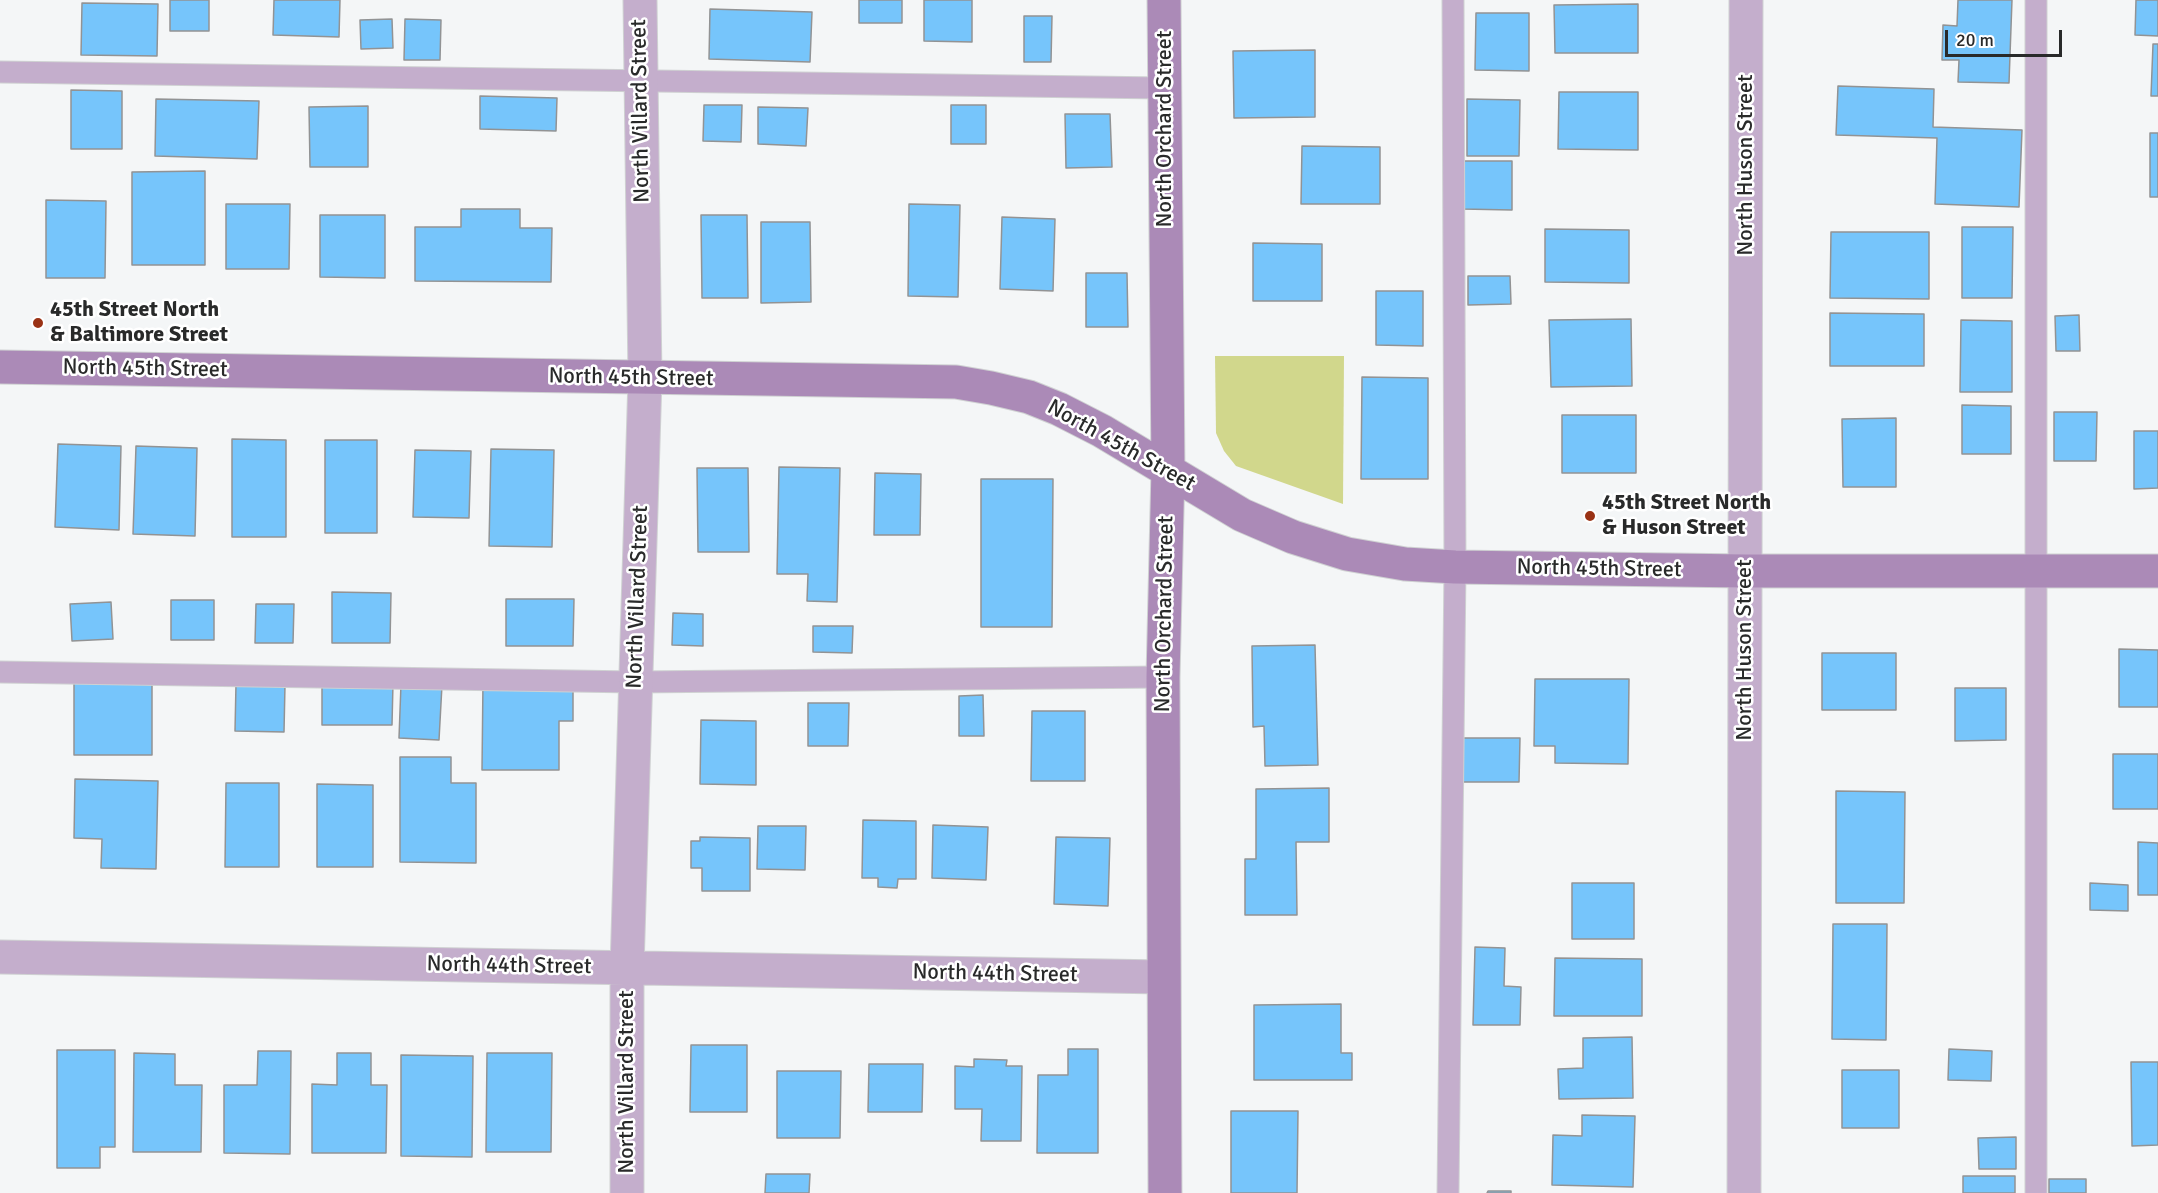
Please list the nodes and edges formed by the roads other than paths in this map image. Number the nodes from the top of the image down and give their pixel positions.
1 (639, 0) edge
2 (1164, 0) edge
3 (1452, 0) edge
4 (1746, 0) edge
5 (2036, 0) edge
6 (0, 72) edge
7 (641, 83) junction
8 (1164, 88) junction
9 (0, 367) edge
10 (645, 378) junction
11 (1168, 469) junction
12 (1455, 567) junction
13 (1745, 571) junction
14 (2036, 571) junction
15 (2158, 572) edge
16 (0, 672) edge
17 (1163, 677) junction
18 (635, 682) junction
19 (0, 957) edge
20 (627, 968) junction
21 (1163, 977) junction
22 (627, 1193) edge
23 (1165, 1193) edge
24 (1448, 1193) edge
25 (1744, 1193) edge
26 (2036, 1193) edge

1 - 7 street, North Villard Street
2 - 8 street, North Orchard Street
3 - 12 lane
4 - 13 street, North Huson Street
5 - 14 lane
6 - 7 lane
7 - 8 lane
7 - 10 street, North Villard Street
8 - 11 street, North Orchard Street
9 - 10 street, North 45th Street
10 - 11 street, North 45th Street
10 - 18 street, North Villard Street
11 - 12 street, North 45th Street
11 - 17 street, North Orchard Street
12 - 13 street, North 45th Street
12 - 24 lane
13 - 14 street, North 45th Street
13 - 25 street, North Huson Street
14 - 15 street, North 45th Street
14 - 26 lane
16 - 18 lane
17 - 18 lane
17 - 21 street, North Orchard Street
18 - 20 street, North Villard Street
19 - 20 street, North 44th Street
20 - 21 street, North 44th Street
20 - 22 street, North Villard Street
21 - 23 street, North Orchard Street

